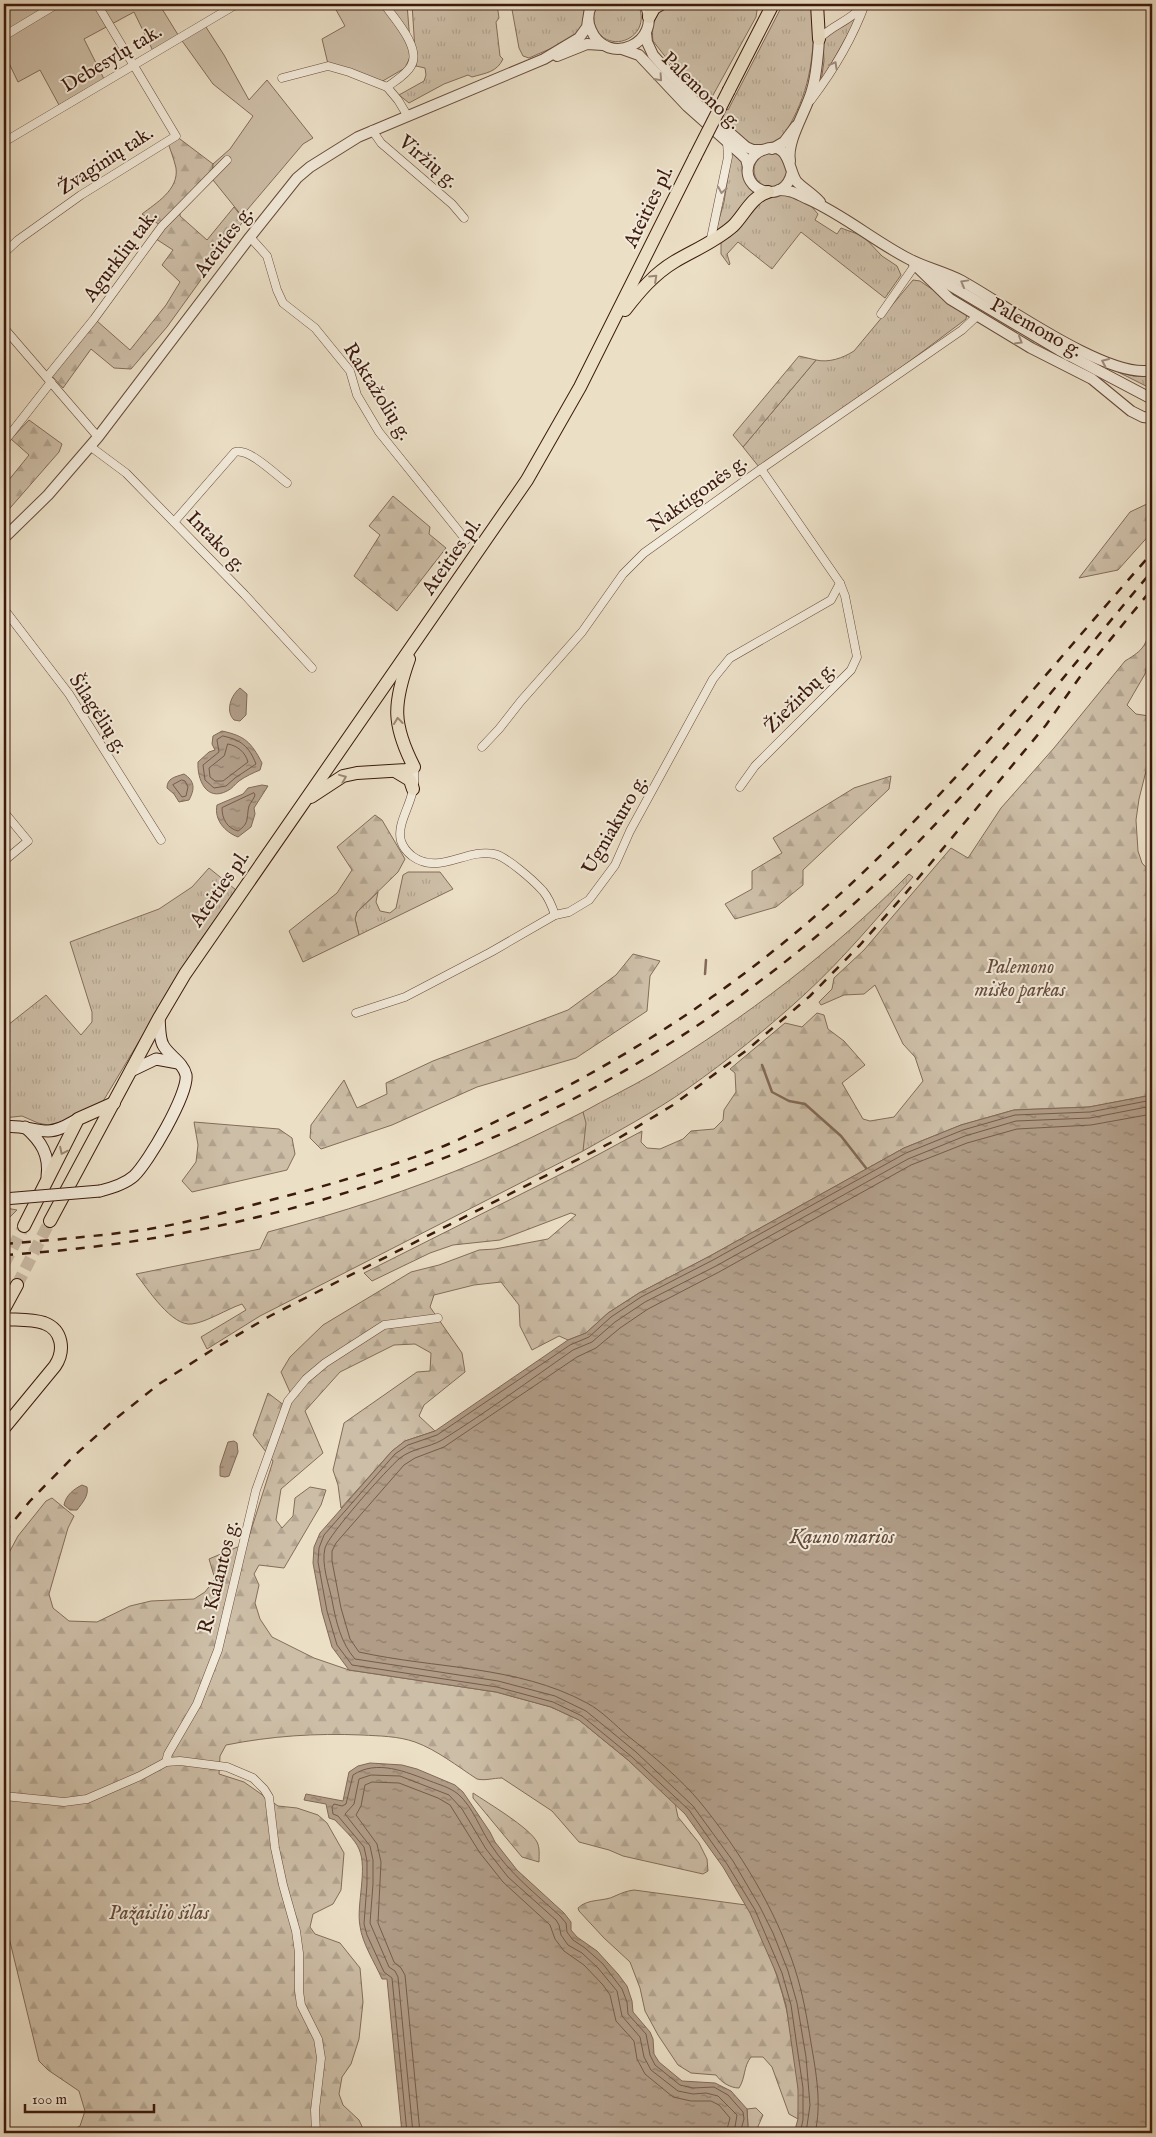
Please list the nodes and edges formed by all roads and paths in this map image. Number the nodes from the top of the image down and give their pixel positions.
1 (57, 4) edge
2 (97, 4) edge
3 (237, 4) edge
4 (384, 4) edge
5 (592, 4) edge
6 (645, 4) edge
7 (661, 4) edge
8 (762, 4) edge
9 (773, 4) edge
10 (817, 4) edge
11 (865, 4) edge
12 (649, 17) junction
13 (588, 20) junction
14 (762, 24) junction
15 (646, 33) junction
16 (4, 36) edge
17 (819, 39) junction
18 (603, 45) junction
19 (622, 49) junction
20 (544, 60) junction
21 (132, 66) junction
22 (282, 78) dead end
23 (387, 88) junction
24 (807, 106) junction
25 (407, 116) junction
26 (798, 123) junction
27 (372, 130) junction
28 (4, 142) edge
29 (727, 142) junction
30 (767, 149) junction
31 (227, 160) dead end
32 (790, 161) junction
33 (748, 167) junction
34 (792, 172) junction
35 (774, 191) junction
36 (823, 205) junction
37 (464, 218) dead end
38 (250, 237) junction
39 (710, 243) junction
40 (4, 253) edge
41 (912, 262) junction
42 (881, 314) dead end
43 (977, 316) junction
44 (4, 328) edge
45 (611, 328) junction
46 (8, 338) edge
47 (1152, 370) edge
48 (49, 380) junction
49 (1152, 399) edge
50 (1152, 418) edge
51 (98, 437) junction
52 (4, 442) edge
53 (91, 447) junction
54 (761, 469) junction
55 (287, 483) dead end
56 (174, 522) junction
57 (4, 538) edge
58 (466, 540) dead end
59 (840, 583) junction
60 (4, 609) edge
61 (415, 643) junction
62 (312, 668) dead end
63 (482, 747) dead end
64 (414, 767) junction
65 (395, 771) junction
66 (740, 787) dead end
67 (413, 789) junction
68 (303, 803) junction
69 (4, 812) edge
70 (161, 840) dead end
71 (4, 861) edge
72 (555, 914) junction
73 (356, 1013) dead end
74 (159, 1018) junction
75 (180, 1064) junction
76 (131, 1071) junction
77 (114, 1103) junction
78 (78, 1119) junction
79 (4, 1127) edge
80 (26, 1127) junction
81 (47, 1183) junction
82 (4, 1199) edge
83 (50, 1222) tunnel mouth
84 (24, 1226) tunnel mouth
85 (17, 1284) tunnel mouth
86 (4, 1309) edge
87 (438, 1318) dead end
88 (4, 1319) edge
89 (4, 1428) edge
90 (166, 1762) junction
91 (4, 1796) edge
92 (316, 2133) edge

1 - 16 street
2 - 21 street, Žvaginių tak.
3 - 21 street, Debesylų tak.
4 - 23 street
5 - 13 street, Ateities g.
6 - 12 street
7 - 12 main road
8 - 14 main road
9 - 14 main road, Ateities pl.
10 - 17 main road
11 - 17 street
24 -> 11 street
12 - 15 street
13 - 18 street
13 - 20 street, Ateities g.
14 - 45 main road, Ateities pl., bridge
15 - 19 street
15 - 30 street, Palemono g.
17 - 24 street
18 - 19 street, Palemono g.
18 - 20 street, Ateities g.
19 -> 29 street, Palemono g.
20 - 25 street, Ateities g.
21 - 28 street, Debesylų tak.
21 - 40 street, Žvaginių tak.
22 - 23 street
23 - 25 street
24 - 26 street
25 - 27 street, Ateities g.
26 - 30 street
26 - 32 street
27 - 37 street, Viržių g.
27 - 38 street, Ateities g.
29 - 33 street, Palemono g.
29 -> 39 street
30 - 32 street
30 - 33 street
31 - 48 street, Agurklių tak.
32 - 34 street
33 - 35 street
34 - 35 street
34 - 36 street, Palemono g.
35 - 36 street, Palemono g.
35 - 39 main road
36 - 41 street, Palemono g.
38 - 51 street, Ateities g.
38 - 58 street, Raktažolių g.
45 -> 39 main road
41 - 42 street
41 - 43 street, Palemono g.
47 -> 41 street, Palemono g.
41 - 49 street
43 -> 50 street, Palemono g.
43 - 54 street, Naktigonės g.
44 - 46 street
45 - 61 main road, Ateities pl.
46 - 48 street
48 - 51 street
48 - 52 street, Agurklių tak.
51 - 53 street, Ateities g.
53 - 56 street, Intako g.
53 - 57 street, Ateities g.
54 - 59 street, Žiežirbų g.
54 - 63 street, Naktigonės g.
55 - 56 street
56 - 62 street, Intako g.
59 - 66 street, Žiežirbų g.
59 - 72 street, Ugniakuro g.
60 - 70 street, Šilagėlių g.
64 -> 61 main road
61 - 68 main road, Ateities pl.
64 - 65 main road
64 - 67 street
65 - 67 main road
68 -> 65 main road
67 - 72 street
68 - 74 main road, Ateities pl.
69 - 71 street
72 - 73 street, Ugniakuro g.
74 - 75 main road
74 - 76 main road, Ateities pl.
75 - 76 main road
75 - 82 main road, bridge
76 - 77 main road, Ateities pl.
77 - 78 main road
77 - 83 main road, Ateities pl.
78 - 80 main road
78 -> 81 main road
79 - 80 main road
80 - 81 main road
81 - 84 main road
85 - 86 main road
87 - 90 street, R. Kalantos g.
88 - 89 main road
90 - 91 street
90 - 92 street

